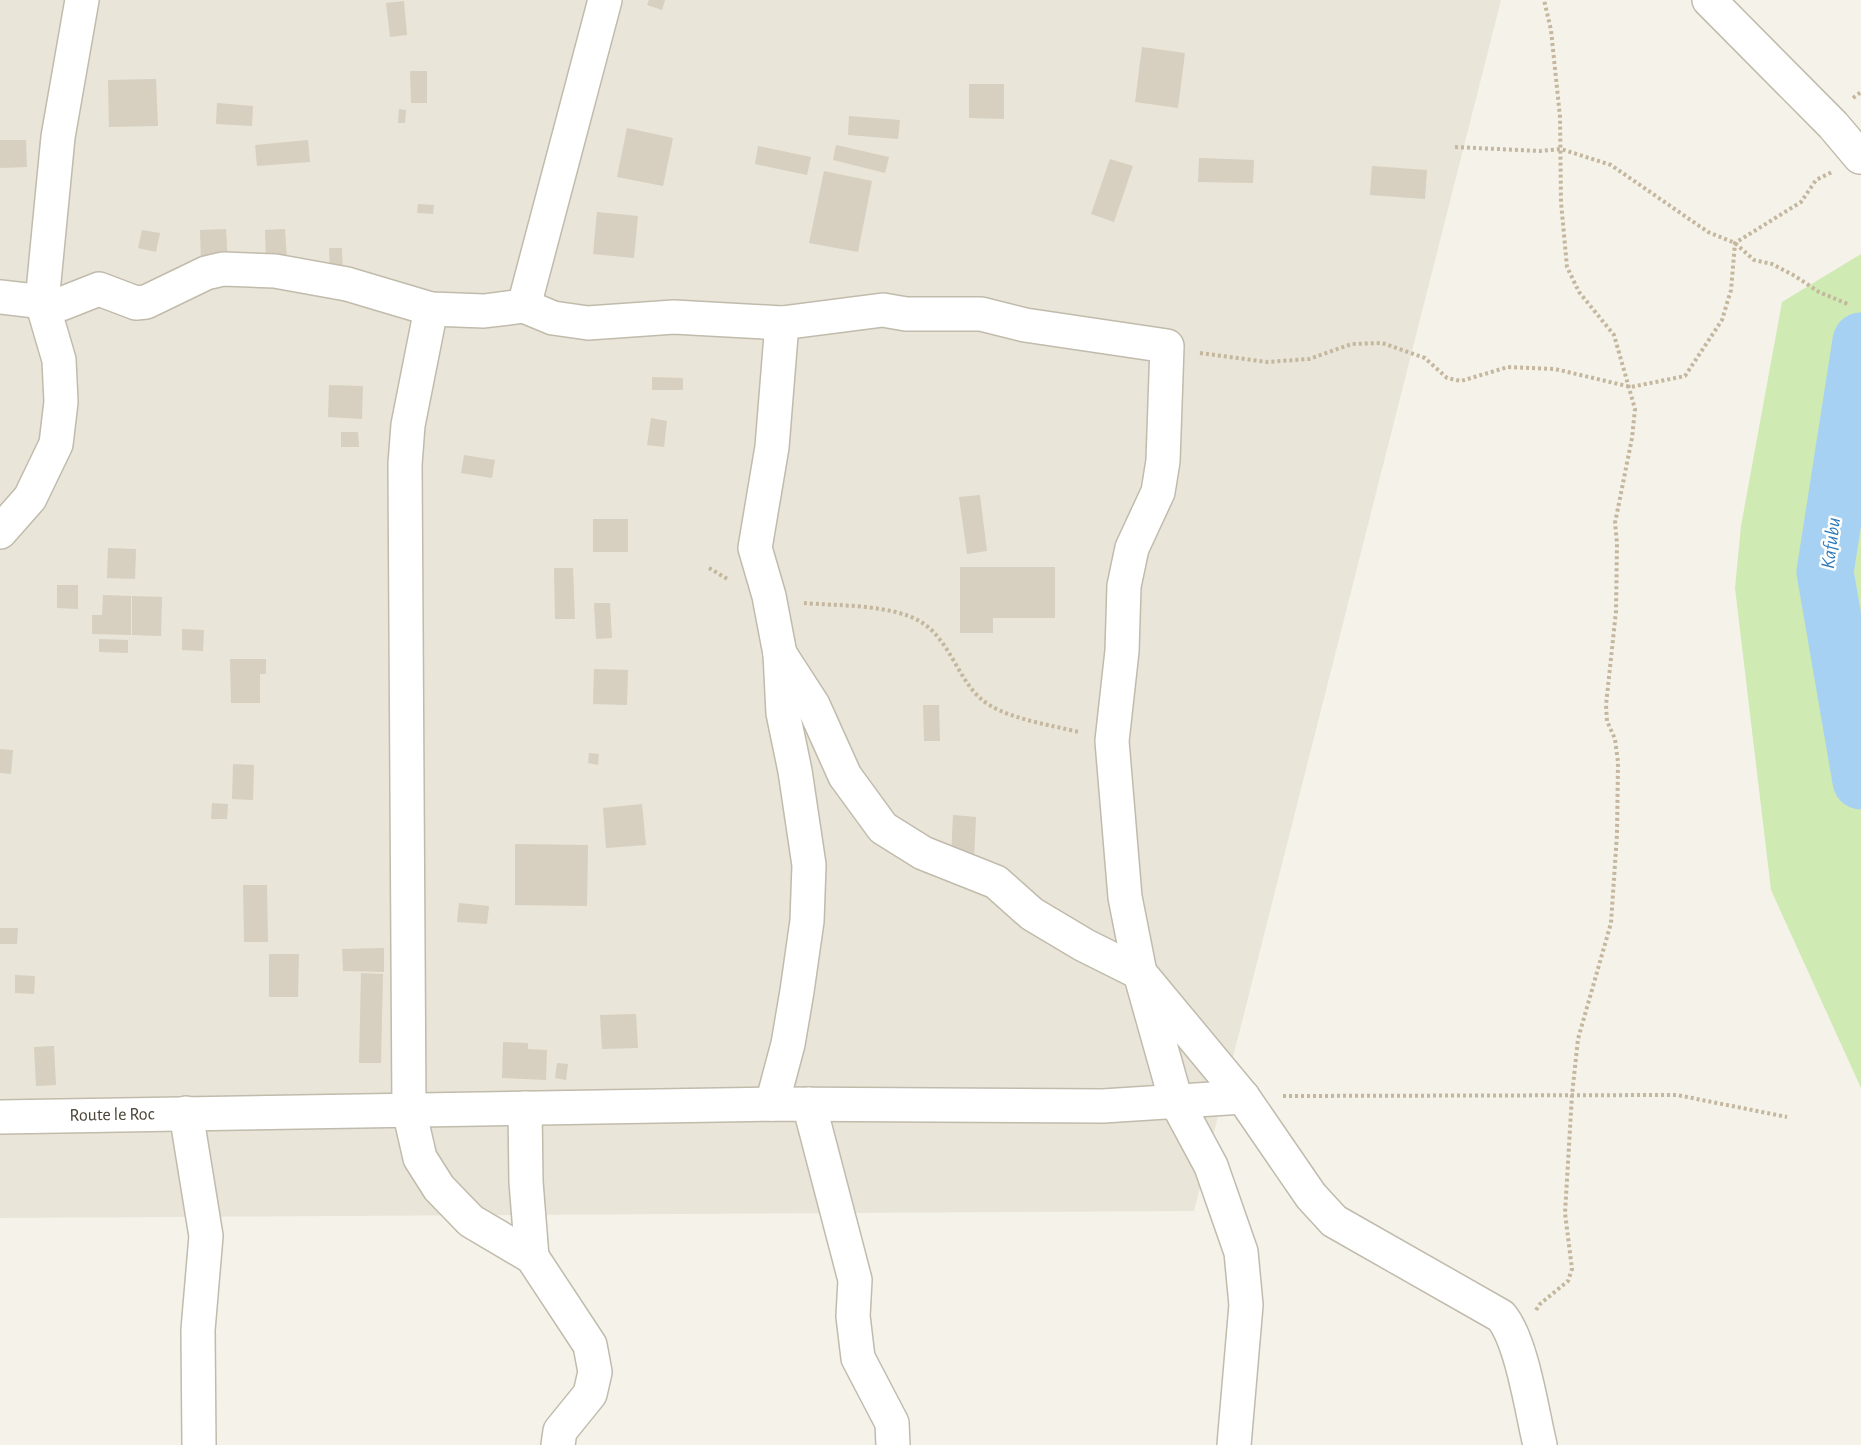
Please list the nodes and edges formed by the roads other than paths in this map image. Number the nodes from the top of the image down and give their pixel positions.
1 (82, 0) edge
2 (605, 0) edge
3 (1709, 0) edge
4 (1860, 157) edge
5 (0, 297) edge
6 (42, 302) junction
7 (524, 306) junction
8 (431, 309) junction
9 (782, 323) junction
10 (0, 532) edge
11 (780, 654) junction
12 (1140, 973) junction
13 (1243, 1096) junction
14 (1176, 1101) junction
15 (772, 1104) junction
16 (809, 1104) junction
17 (525, 1108) junction
18 (409, 1110) junction
19 (186, 1113) junction
20 (0, 1117) edge
21 (532, 1257) junction
22 (199, 1445) edge
23 (558, 1445) edge
24 (892, 1445) edge
25 (1234, 1445) edge
26 (1540, 1445) edge

1 - 6 street
2 - 7 street
3 - 4 street
5 - 6 street
6 - 8 street
6 - 10 street
7 - 8 street
7 - 9 street
8 - 18 street
9 - 11 street
9 - 12 street
11 - 12 street
11 - 15 street
12 - 13 street
12 - 14 street
13 - 14 street, Route le Roc
13 - 26 street
14 - 16 street, Route le Roc
14 - 25 street
15 - 16 street, Route le Roc
15 - 17 street, Route le Roc
16 - 24 street
17 - 18 street, Route le Roc
17 - 21 street
18 - 19 street, Route le Roc
18 - 21 street
19 - 20 street, Route le Roc
19 - 22 street
21 - 23 street

